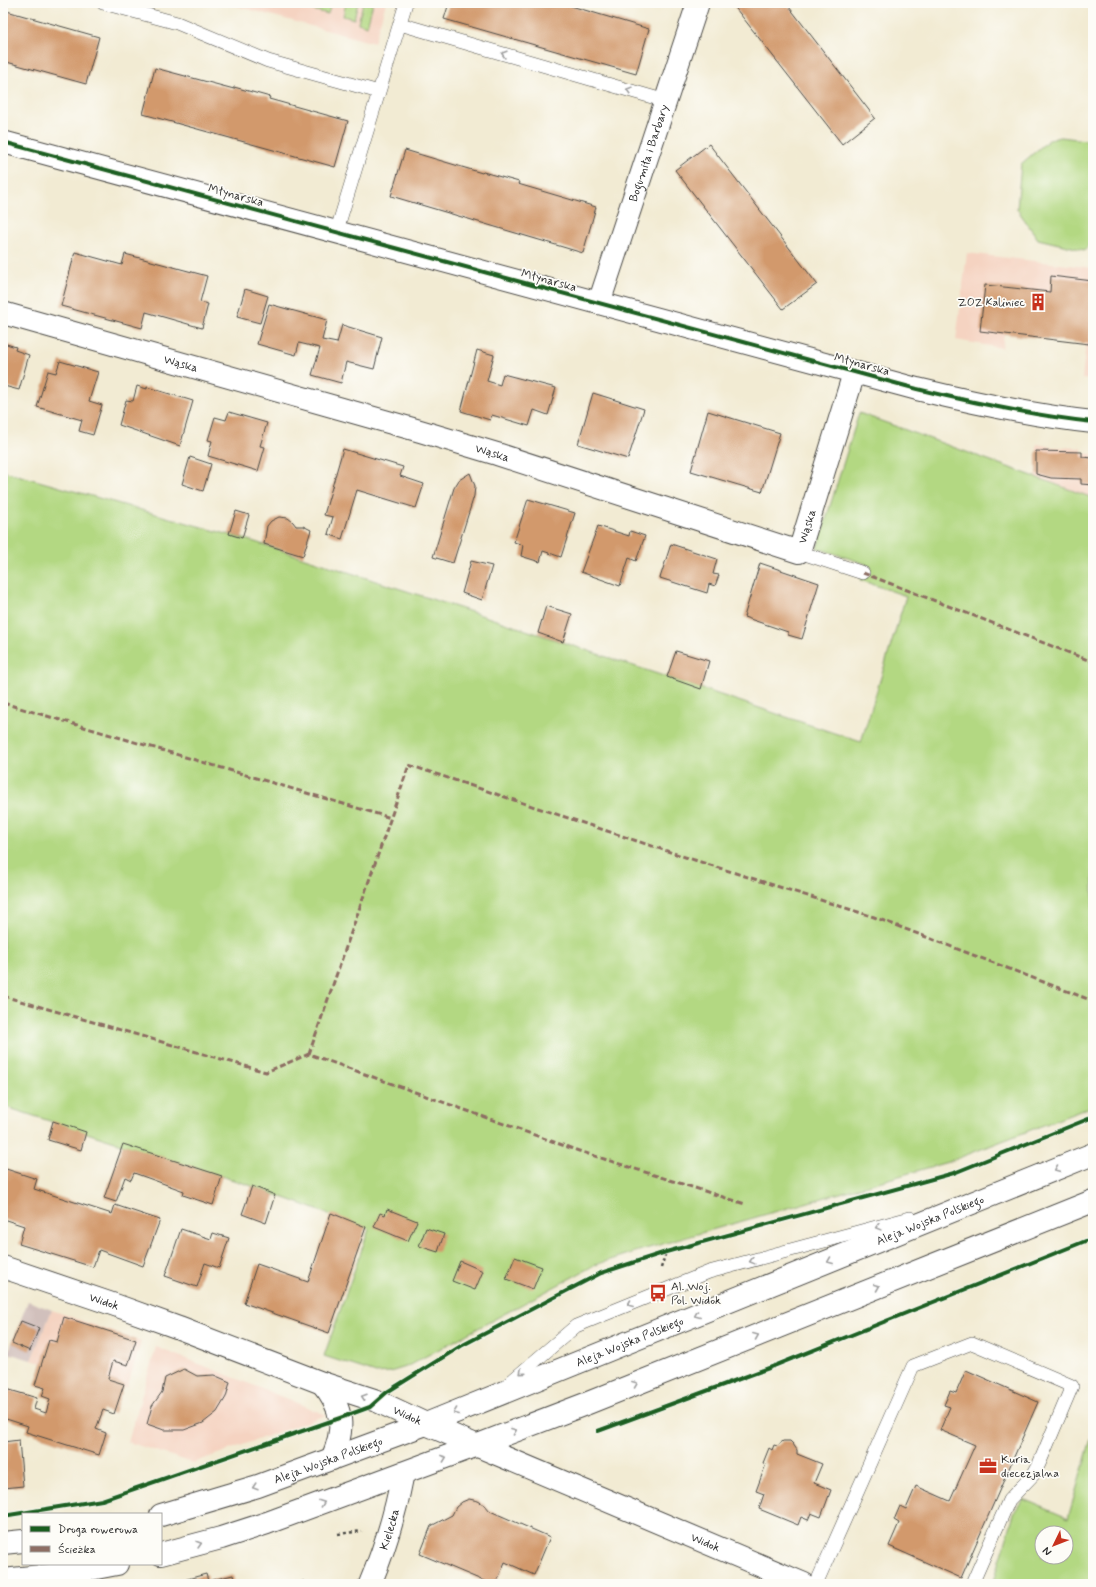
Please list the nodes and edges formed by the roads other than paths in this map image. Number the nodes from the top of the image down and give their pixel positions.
1 (103, 3) edge
2 (406, 3) edge
3 (698, 3) edge
4 (400, 24) junction
5 (379, 92) junction
6 (666, 101) junction
7 (3, 142) edge
8 (336, 233) junction
9 (599, 304) junction
10 (3, 313) edge
11 (854, 373) junction
12 (1093, 422) edge
13 (799, 552) junction
14 (863, 573) dead end
15 (1093, 1154) edge
16 (983, 1199) junction
17 (1093, 1201) edge
18 (3, 1267) edge
19 (322, 1383) junction
20 (492, 1398) junction
21 (426, 1424) junction
22 (478, 1445) junction
23 (332, 1459) junction
24 (403, 1473) junction
25 (162, 1515) edge
26 (22, 1541) edge
27 (3, 1543) edge
28 (162, 1554) edge
29 (112, 1565) edge
30 (3, 1580) edge
31 (370, 1584) edge
32 (804, 1584) edge
33 (816, 1584) edge
34 (972, 1584) edge

1 - 5 lane
2 - 4 lane
3 - 6 street, Bogumiła i Barbary
4 - 5 lane
6 -> 4 lane
5 - 8 lane
6 - 9 street, Bogumiła i Barbary
7 - 8 street, Młynarska
8 - 9 street, Młynarska
9 - 11 street, Młynarska
10 - 13 street, Wąska
11 - 12 street, Młynarska
11 - 13 street, Wąska
13 - 14 lane
15 -> 16 street, Aleja Wojska Polskiego
16 -> 20 street, Aleja Wojska Polskiego
16 -> 20 lane
22 -> 17 street
18 - 19 street, Widok
21 -> 19 street, Widok
19 - 23 street
20 -> 21 street, Aleja Wojska Polskiego
21 - 22 street, Widok
21 - 23 street, Aleja Wojska Polskiego
24 -> 22 street
22 - 32 street, Widok
23 -> 25 street, Aleja Wojska Polskiego
28 -> 24 street
24 - 31 street, Kielecka
26 - 27 street
29 - 30 street
33 - 34 lane

